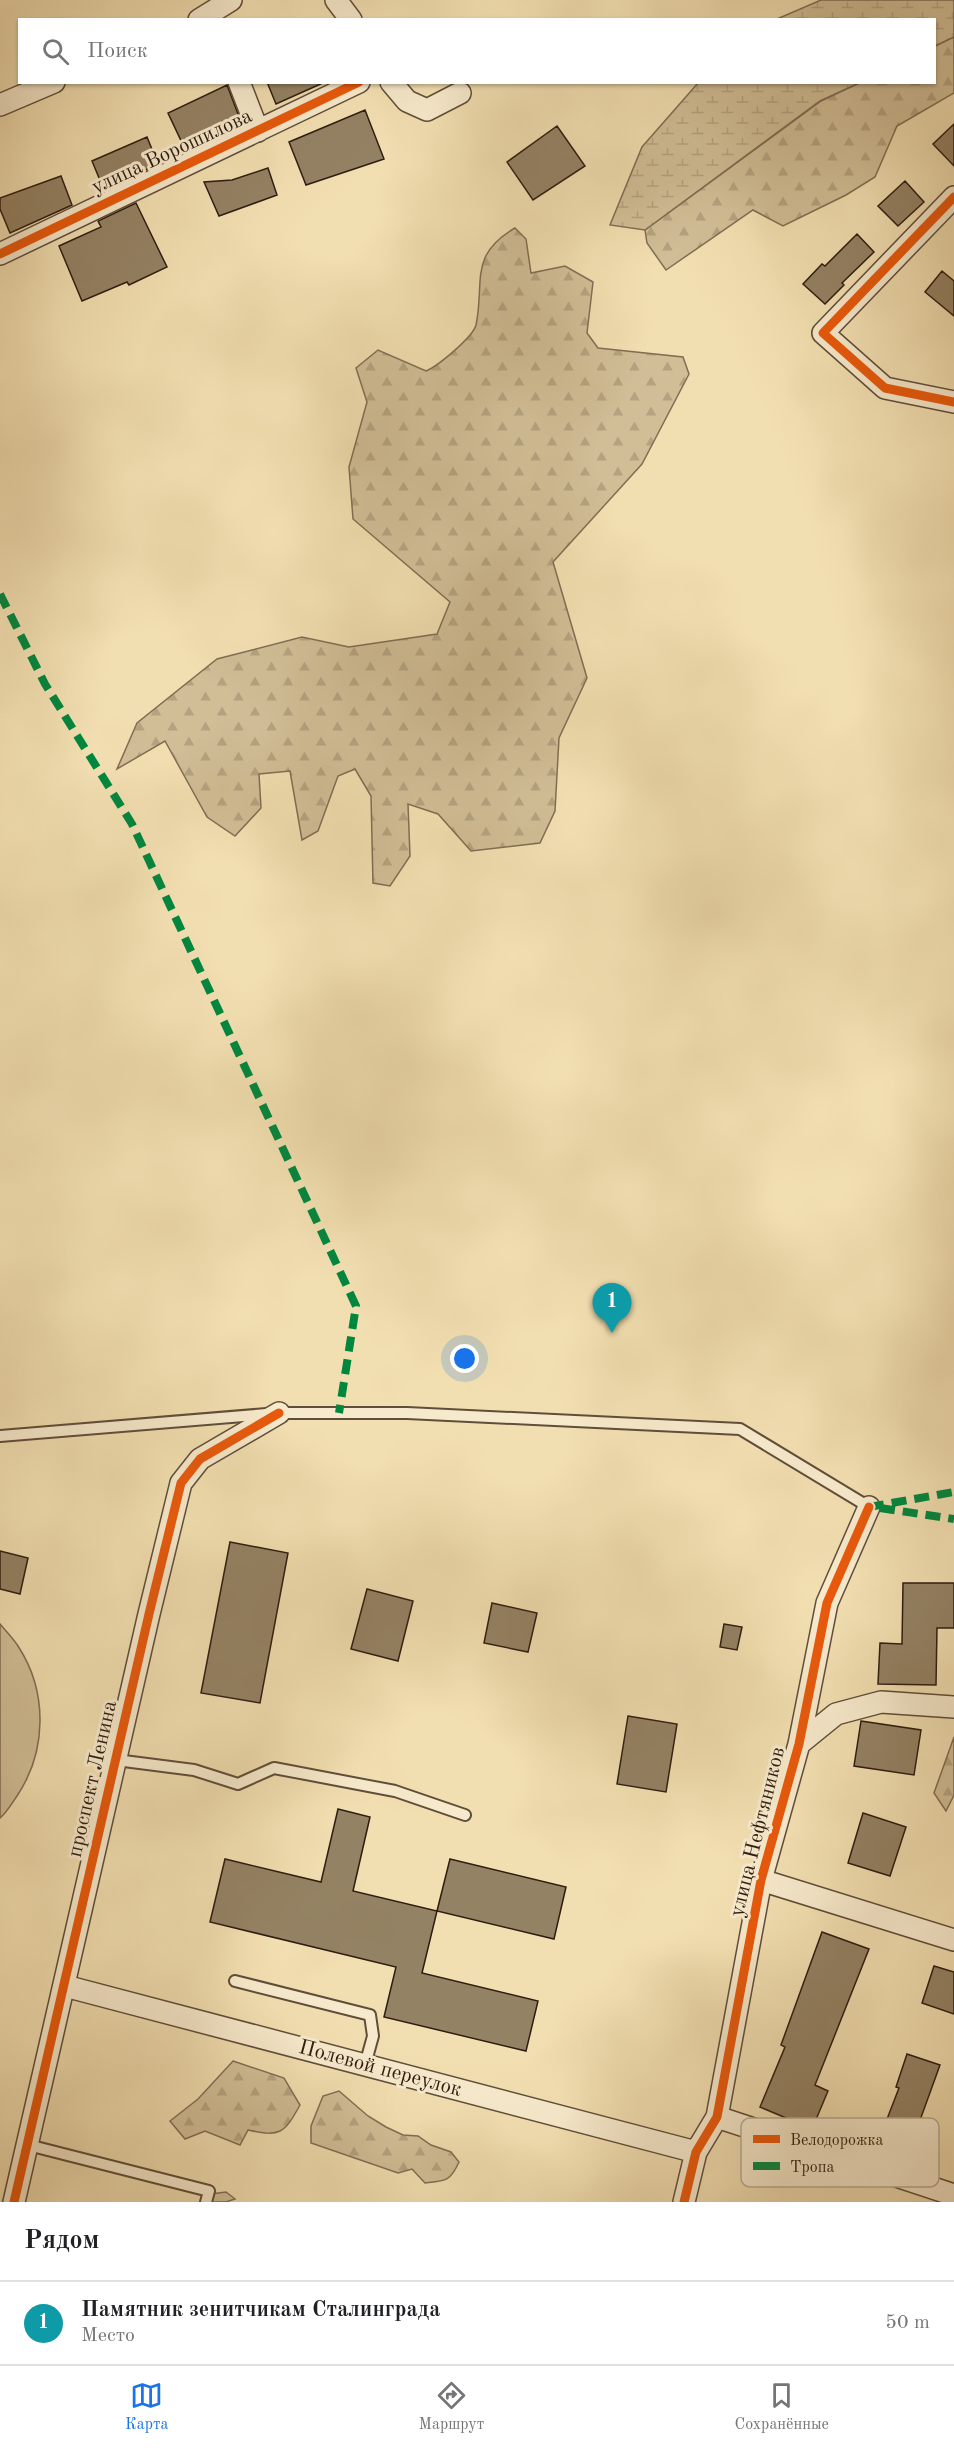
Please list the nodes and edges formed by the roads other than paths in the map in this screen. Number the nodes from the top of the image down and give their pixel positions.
1 (231, 0) edge
2 (336, 0) edge
3 (209, 13) edge
4 (350, 18) edge
5 (49, 84) edge
6 (240, 84) edge
7 (355, 84) edge
8 (393, 84) edge
9 (460, 93) dead end
10 (0, 105) edge
11 (258, 131) junction
12 (954, 197) edge
13 (0, 254) edge
14 (954, 402) edge
15 (279, 1413) junction
16 (0, 1436) edge
17 (868, 1507) joint
18 (954, 1707) edge
19 (799, 1744) junction
20 (116, 1760) junction
21 (465, 1815) dead end
22 (761, 1880) junction
23 (954, 1940) edge
24 (235, 1981) dead end
25 (65, 1986) junction
26 (365, 2065) junction
27 (717, 2117) junction
28 (741, 2125) edge
29 (28, 2145) junction
30 (696, 2152) junction
31 (930, 2187) edge
32 (954, 2195) edge
33 (14, 2202) edge
34 (206, 2202) edge
35 (684, 2202) edge

1 - 3 street
2 - 4 street
5 - 10 street
6 - 11 street
7 - 11 street, улица Ворошилова
8 - 9 street
11 - 13 street, улица Ворошилова
12 - 14 street
15 - 16 lane
15 - 17 lane
15 - 20 street, проспект Ленина
17 - 19 street, улица Нефтяников
18 - 19 street
19 - 22 street, улица Нефтяников
20 - 21 lane
20 - 25 street, проспект Ленина
22 - 23 street
22 - 27 street, улица Нефтяников
24 - 26 lane
25 - 26 street, Полевой переулок
25 - 29 street, проспект Ленина
26 - 30 street, Полевой переулок
27 - 28 street
27 - 30 street, улица Нефтяников
29 - 33 street, проспект Ленина
29 - 34 lane
30 - 35 street, улица Нефтяников
31 - 32 street

